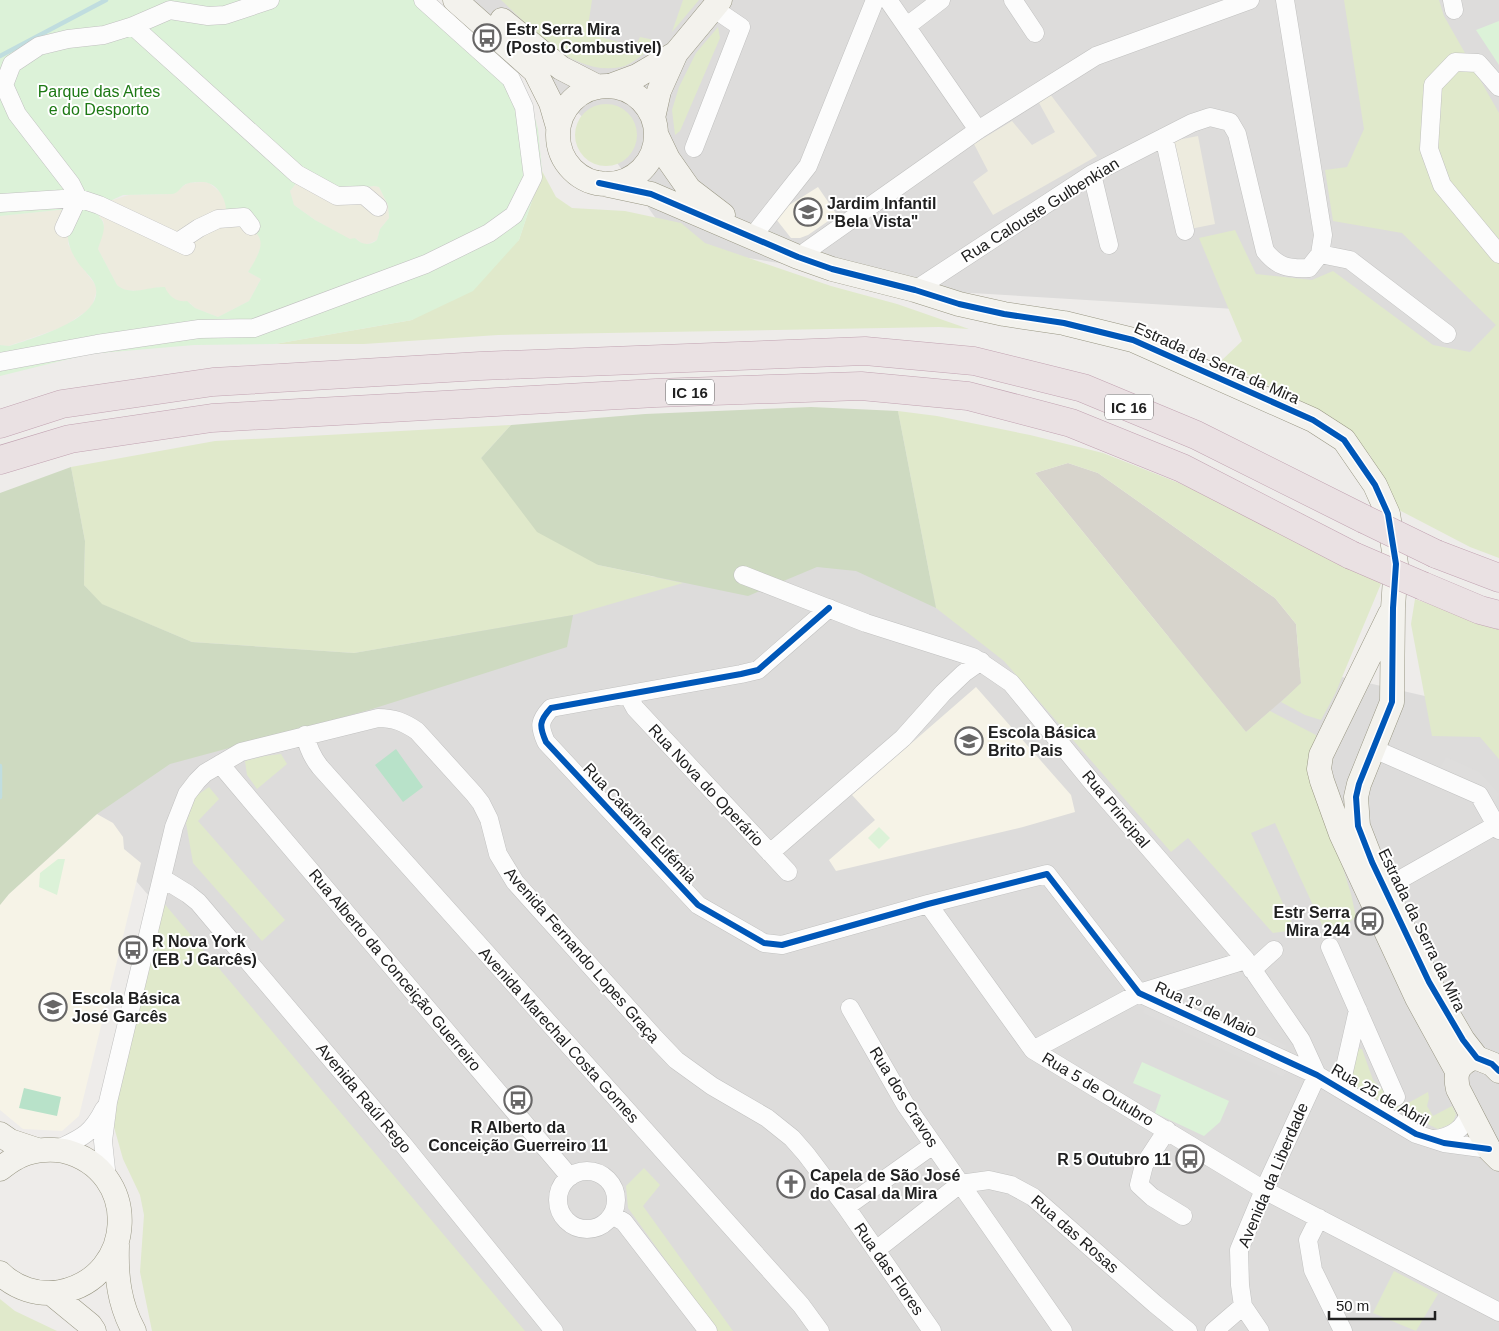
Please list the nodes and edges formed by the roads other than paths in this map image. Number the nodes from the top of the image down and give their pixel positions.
1 (270, 0) edge
2 (423, 0) edge
3 (456, 0) edge
4 (478, 0) edge
5 (874, 0) edge
6 (888, 0) edge
7 (941, 0) edge
8 (1013, 0) edge
9 (1250, 0) edge
10 (1285, 0) edge
11 (716, 4) edge
12 (133, 26) junction
13 (907, 26) junction
14 (1035, 33) dead end
15 (676, 53) junction
16 (604, 87) junction
17 (1499, 87) edge
18 (654, 126) junction
19 (558, 127) junction
20 (978, 130) junction
21 (1164, 137) junction
22 (694, 148) dead end
23 (1092, 174) junction
24 (599, 183) junction
25 (78, 198) junction
26 (0, 203) edge
27 (378, 207) dead end
28 (252, 226) dead end
29 (64, 228) dead end
30 (1185, 231) dead end
31 (752, 237) junction
32 (1109, 245) dead end
33 (1320, 254) junction
34 (1499, 254) edge
35 (798, 257) junction
36 (916, 290) junction
37 (1447, 334) dead end
38 (0, 362) edge
39 (0, 424) edge
40 (0, 460) edge
41 (744, 575) dead end
42 (1499, 578) edge
43 (830, 608) junction
44 (1393, 608) junction
45 (1499, 615) edge
46 (981, 661) junction
47 (1355, 685) junction
48 (628, 694) junction
49 (1392, 702) junction
50 (306, 735) junction
51 (1374, 749) junction
52 (220, 764) junction
53 (1322, 781) junction
54 (1359, 784) junction
55 (1498, 828) edge
56 (770, 853) junction
57 (788, 872) dead end
58 (1047, 874) joint
59 (162, 878) junction
60 (1385, 888) junction
61 (928, 904) junction
62 (1330, 946) dead end
63 (1274, 950) dead end
64 (1249, 965) junction
65 (1139, 993) junction
66 (850, 1008) dead end
67 (1358, 1010) junction
68 (1034, 1050) junction
69 (1478, 1058) junction
70 (1457, 1071) junction
71 (1499, 1071) edge
72 (1317, 1075) junction
73 (1340, 1088) junction
74 (1396, 1097) dead end
75 (108, 1102) junction
76 (1470, 1111) junction
77 (1167, 1130) junction
78 (0, 1134) edge
79 (1429, 1139) junction
80 (933, 1145) junction
81 (47, 1150) junction
82 (1494, 1154) edge
83 (0, 1169) edge
84 (570, 1177) junction
85 (107, 1179) junction
86 (960, 1184) junction
87 (1264, 1190) junction
88 (846, 1208) junction
89 (612, 1215) junction
90 (1184, 1216) dead end
91 (1319, 1218) junction
92 (117, 1244) junction
93 (876, 1250) junction
94 (0, 1273) edge
95 (51, 1293) junction
96 (1243, 1306) junction
97 (1499, 1312) edge
98 (94, 1331) edge
99 (134, 1331) edge
100 (554, 1331) edge
101 (708, 1331) edge
102 (820, 1331) edge
103 (932, 1331) edge
104 (1063, 1331) edge
105 (1188, 1331) edge
106 (1214, 1331) edge
107 (1260, 1331) edge
108 (1343, 1331) edge

1 - 12 street
2 - 38 street
3 - 19 street
4 - 16 street
5 - 31 street
6 - 13 street
7 - 13 street
8 - 14 street
9 - 20 street
10 - 33 street
11 - 15 street
11 - 22 street
12 - 25 street
12 - 27 street
13 - 20 street
15 - 16 street
15 - 18 street
16 - 18 street
16 - 19 street
17 - 34 street
18 - 24 street
18 - 31 street
19 - 24 street
20 - 35 street
21 - 23 street, Rua Calouste Gulbenkian
21 - 30 street
21 - 33 street, Rua Calouste Gulbenkian
23 - 32 street
23 - 36 street, Rua Calouste Gulbenkian
24 - 31 street
25 - 26 street
25 - 28 street
25 - 29 street
31 - 35 street, Estrada da Serra da Mira
33 - 37 street
35 - 36 street, Estrada da Serra da Mira
36 - 44 street, Estrada da Serra da Mira
39 - 42 highway, IC 16, bridge
40 - 45 highway, IC 16, bridge
41 - 43 street, Rua Principal
43 - 46 street, Rua Principal
43 - 48 street, Rua Catarina Eufémia
44 - 47 street, Estrada da Serra da Mira
44 - 49 street, Estrada da Serra da Mira
46 - 56 street
46 - 64 street, Rua Principal
47 - 49 street
47 - 53 street, Estrada da Serra da Mira
48 - 56 street, Rua Nova do Operário
48 - 61 street, Rua Catarina Eufémia
49 - 51 street, Estrada da Serra da Mira
50 - 52 street, Avenida Fernando Lopes Graça
50 - 88 street, Avenida Fernando Lopes Graça
50 - 102 street, Avenida Marechal Costa Gomes
51 - 54 street, Estrada da Serra da Mira
51 - 55 street
52 - 59 street, Avenida Fernando Lopes Graça
52 - 84 street, Rua Alberto da Conceição Guerreiro
53 - 54 street
53 - 70 street, Estrada da Serra da Mira
54 - 60 street, Estrada da Serra da Mira
55 - 60 street
56 - 57 street, Rua Nova do Operário
58 - 61 street, Rua Catarina Eufémia
58 - 65 street, Rua 1º de Maio
59 - 75 street, Avenida Fernando Lopes Graça
59 - 100 street, Avenida Raúl Rego
60 - 69 street, Estrada da Serra da Mira
61 - 68 street, Rua 5 de Outubro
62 - 67 street
63 - 64 street
64 - 65 street
64 - 72 street, Rua Principal
65 - 68 street
65 - 72 street, Rua 1º de Maio
66 - 80 street, Rua dos Cravos
67 - 73 street
67 - 74 street
68 - 77 street, Rua 5 de Outubro
69 - 70 street
69 - 71 street, Estrada da Serra da Mira
70 - 76 street, Estrada da Serra da Mira
72 - 73 street, Rua 25 de Abril
72 - 87 street, Avenida da Liberdade
73 - 79 street, Rua 25 de Abril
75 - 81 street
75 - 85 street
76 - 79 street
76 - 82 street, Estrada da Serra da Mira
77 - 87 street, Rua 5 de Outubro
77 - 90 street
78 - 81 street
79 - 82 street, Rua 25 de Abril
80 - 86 street, Rua dos Cravos
80 - 88 street
81 - 83 street
81 - 85 street
84 - 89 street
84 - 89 street
85 - 92 street
86 - 93 street
86 - 104 street, Rua dos Cravos
86 - 105 street, Rua das Rosas
87 - 91 street, Rua 5 de Outubro
87 - 96 street, Avenida da Liberdade
88 - 93 street, Rua das Flores
89 - 101 street
91 - 97 street, Rua 5 de Outubro
91 - 108 street
92 - 95 street
92 - 99 street
93 - 103 street, Rua das Flores
94 - 95 street
95 - 98 street
96 - 106 street
96 - 107 street, Avenida da Liberdade

